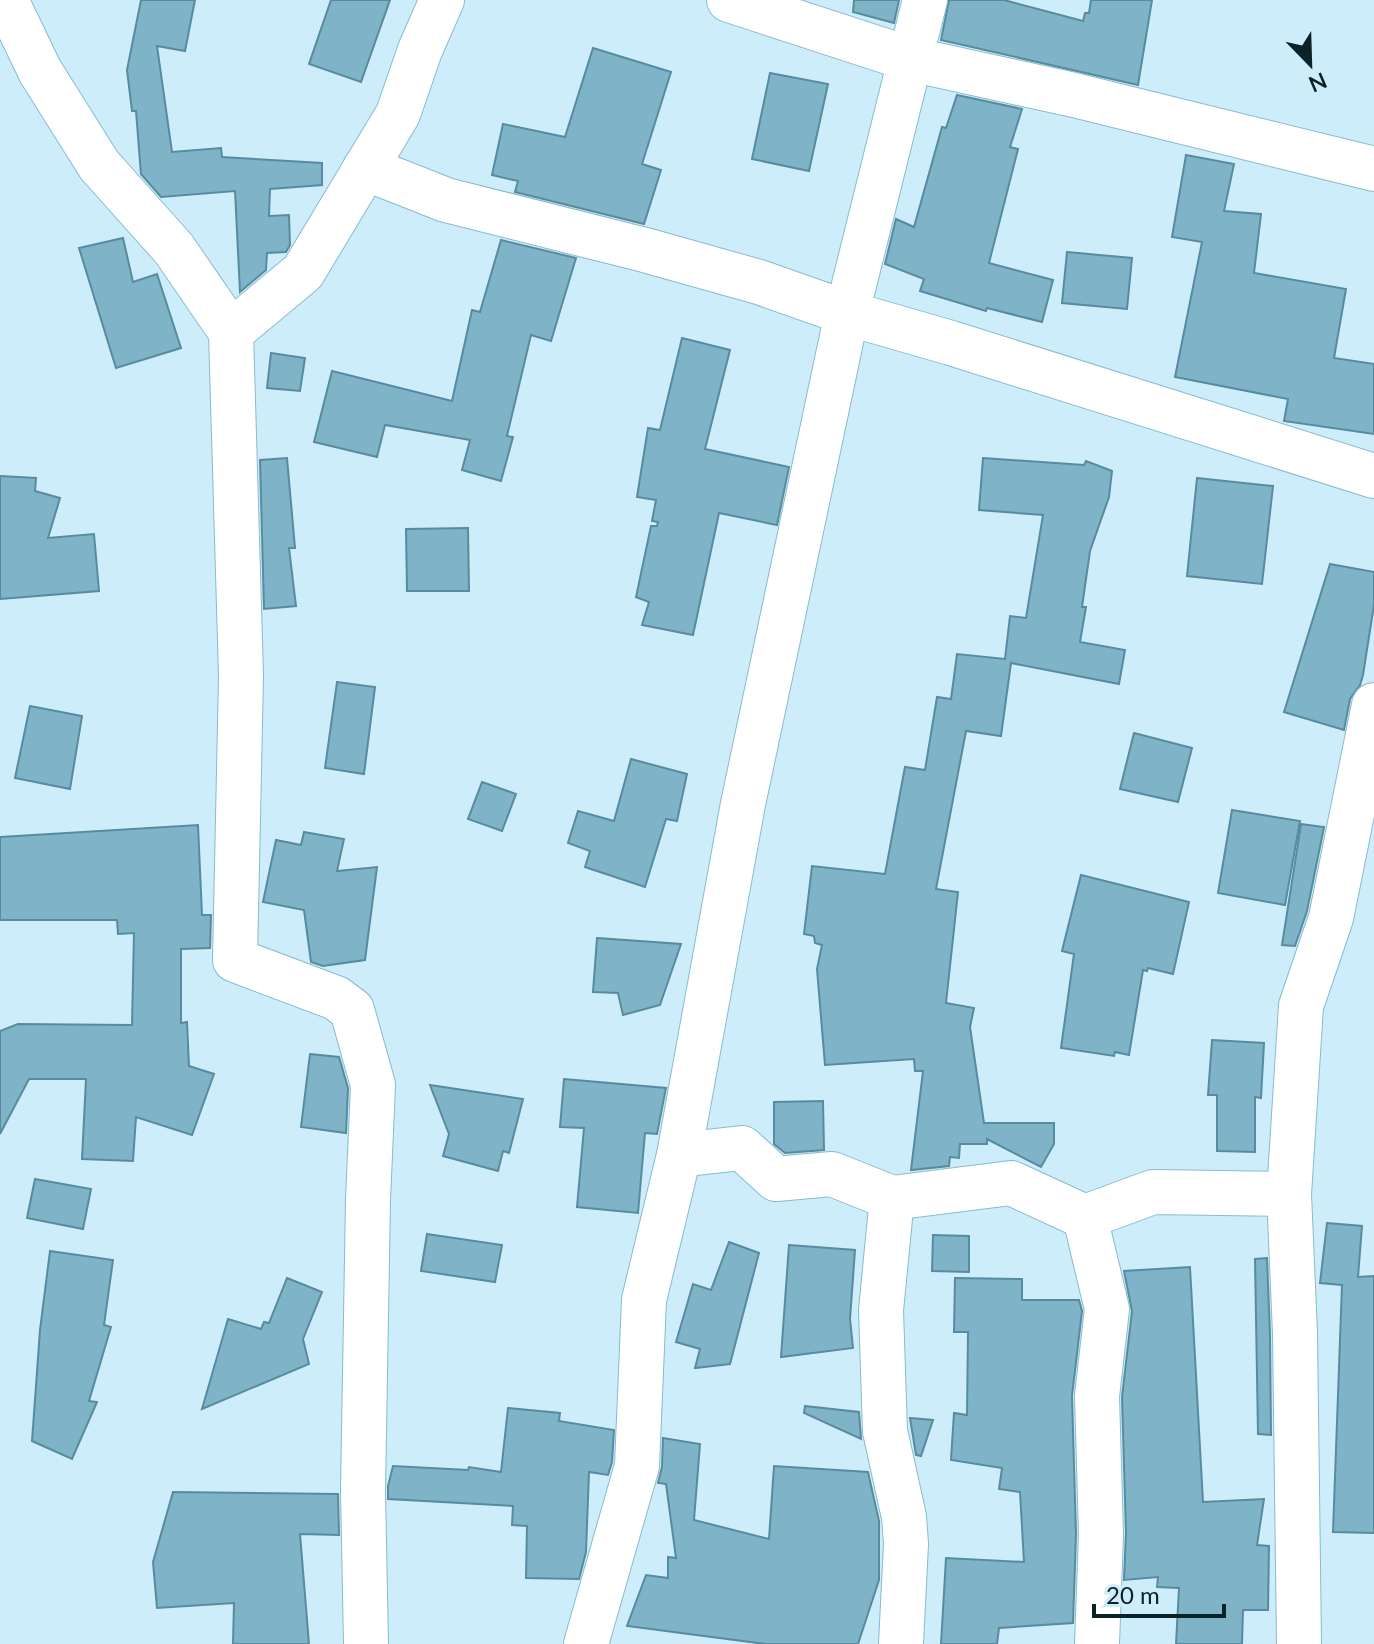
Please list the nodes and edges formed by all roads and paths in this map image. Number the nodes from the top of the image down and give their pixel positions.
1 (6, 0) edge
2 (442, 0) edge
3 (729, 0) edge
4 (925, 0) edge
5 (910, 59) junction
6 (365, 168) junction
7 (1374, 169) edge
8 (847, 313) junction
9 (231, 332) junction
10 (1374, 476) edge
11 (1374, 705) edge
12 (679, 1155) junction
13 (1289, 1194) junction
14 (892, 1198) junction
15 (1085, 1217) junction
16 (366, 1644) edge
17 (586, 1644) edge
18 (901, 1644) edge
19 (1097, 1644) edge
20 (1299, 1644) edge

1 - 9 street
2 - 6 street
3 - 5 street
4 - 5 street
5 - 7 street
5 - 8 street
6 - 8 street
6 - 9 street
8 - 10 street
8 - 12 street
9 - 16 street
11 - 13 street
12 - 14 street
12 - 17 street
13 - 15 street
13 - 20 street
14 - 15 street
14 - 18 street
15 - 19 street

